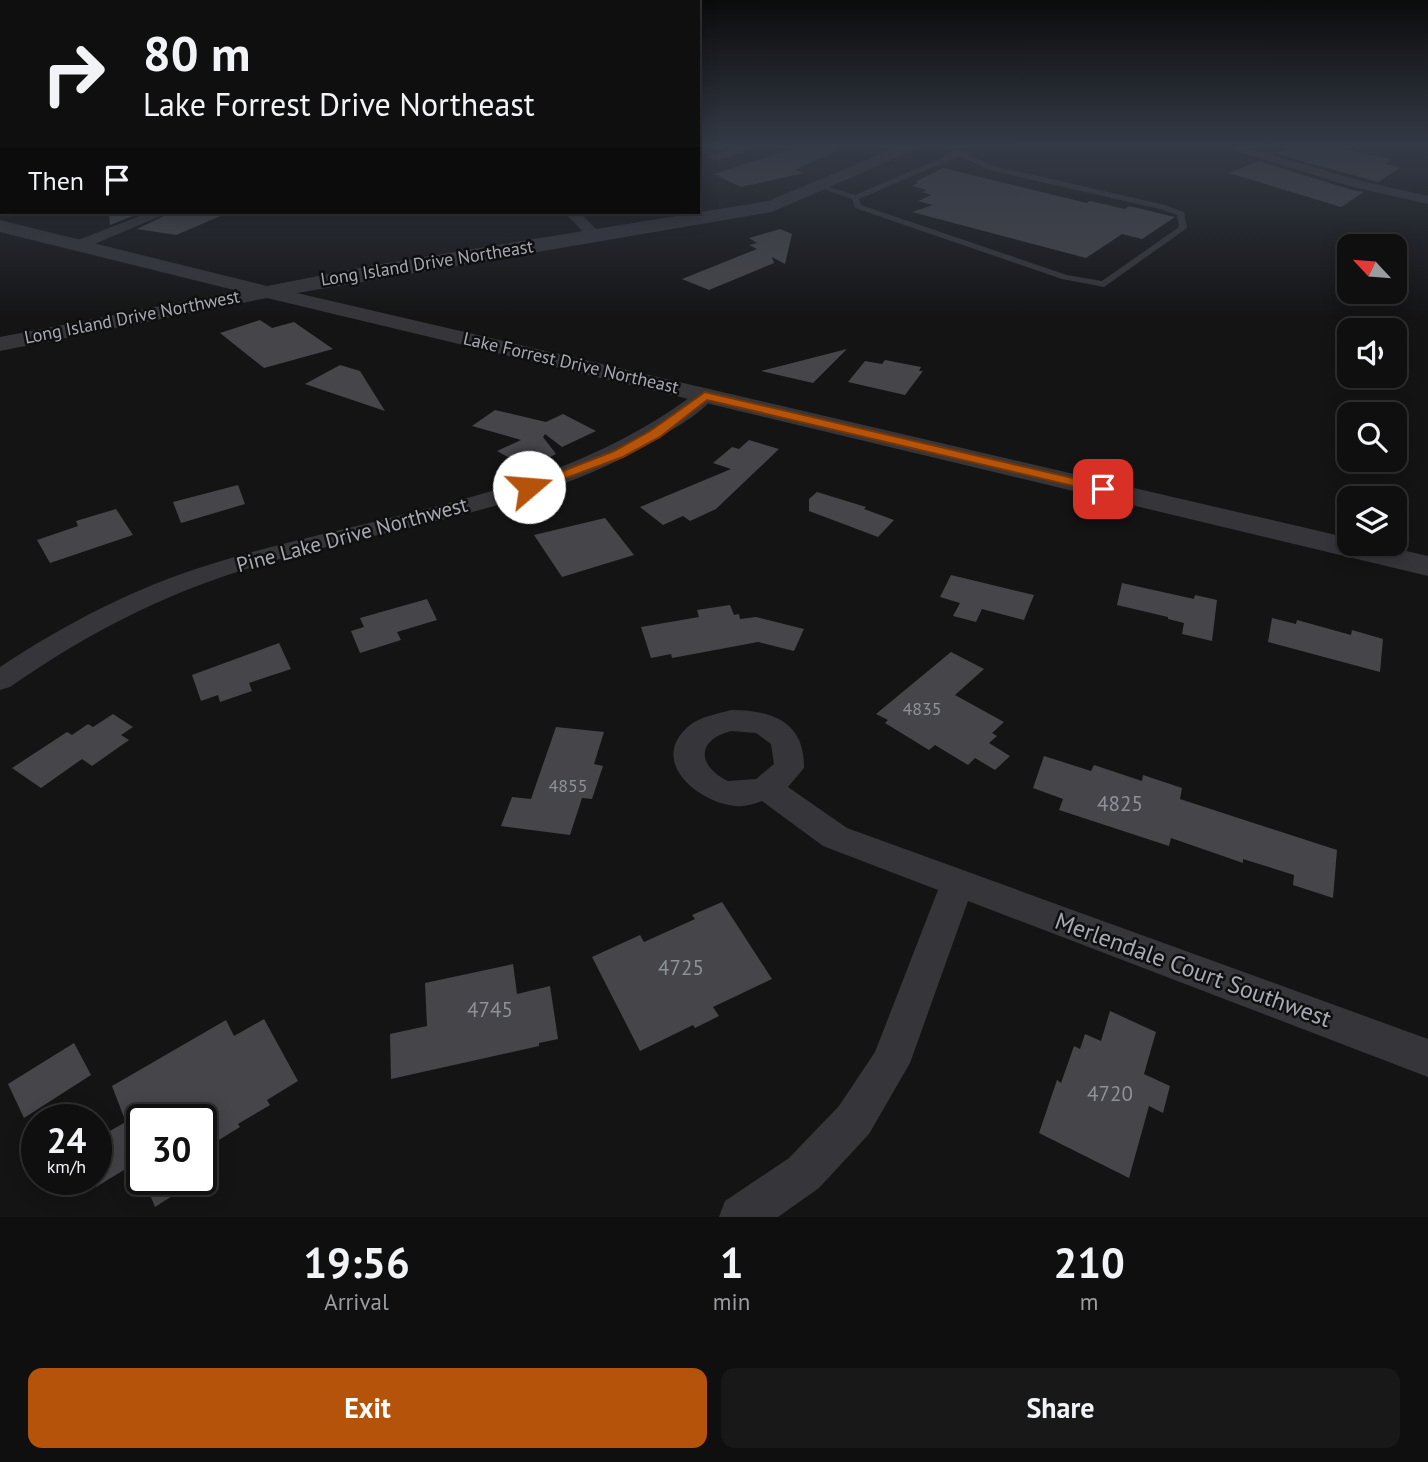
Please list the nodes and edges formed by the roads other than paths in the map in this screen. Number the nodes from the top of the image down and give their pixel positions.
1 (778, 204) edge
2 (857, 204) edge
3 (1148, 204) edge
4 (158, 214) edge
5 (573, 214) edge
6 (0, 226) edge
7 (595, 236) junction
8 (79, 246) junction
9 (263, 291) junction
10 (0, 344) edge
11 (705, 395) junction
12 (1428, 566) edge
13 (0, 680) edge
14 (767, 788) dead end
15 (958, 883) junction
16 (1428, 1058) edge
17 (741, 1217) edge

1 - 7 street, Long Island Drive Northeast
2 - 3 lane
4 - 8 street
5 - 7 street
6 - 8 street, Lake Forrest Drive Northeast
7 - 9 street, Long Island Drive Northeast
8 - 9 street, Lake Forrest Drive Northeast
9 - 10 street, Long Island Drive Northwest
9 - 11 street, Lake Forrest Drive Northeast
11 - 12 street, Lake Forrest Drive Northeast
11 - 13 street, Pine Lake Drive Northwest
14 - 15 street, Merlendale Court Southwest
15 - 16 street, Merlendale Court Southwest
15 - 17 street

